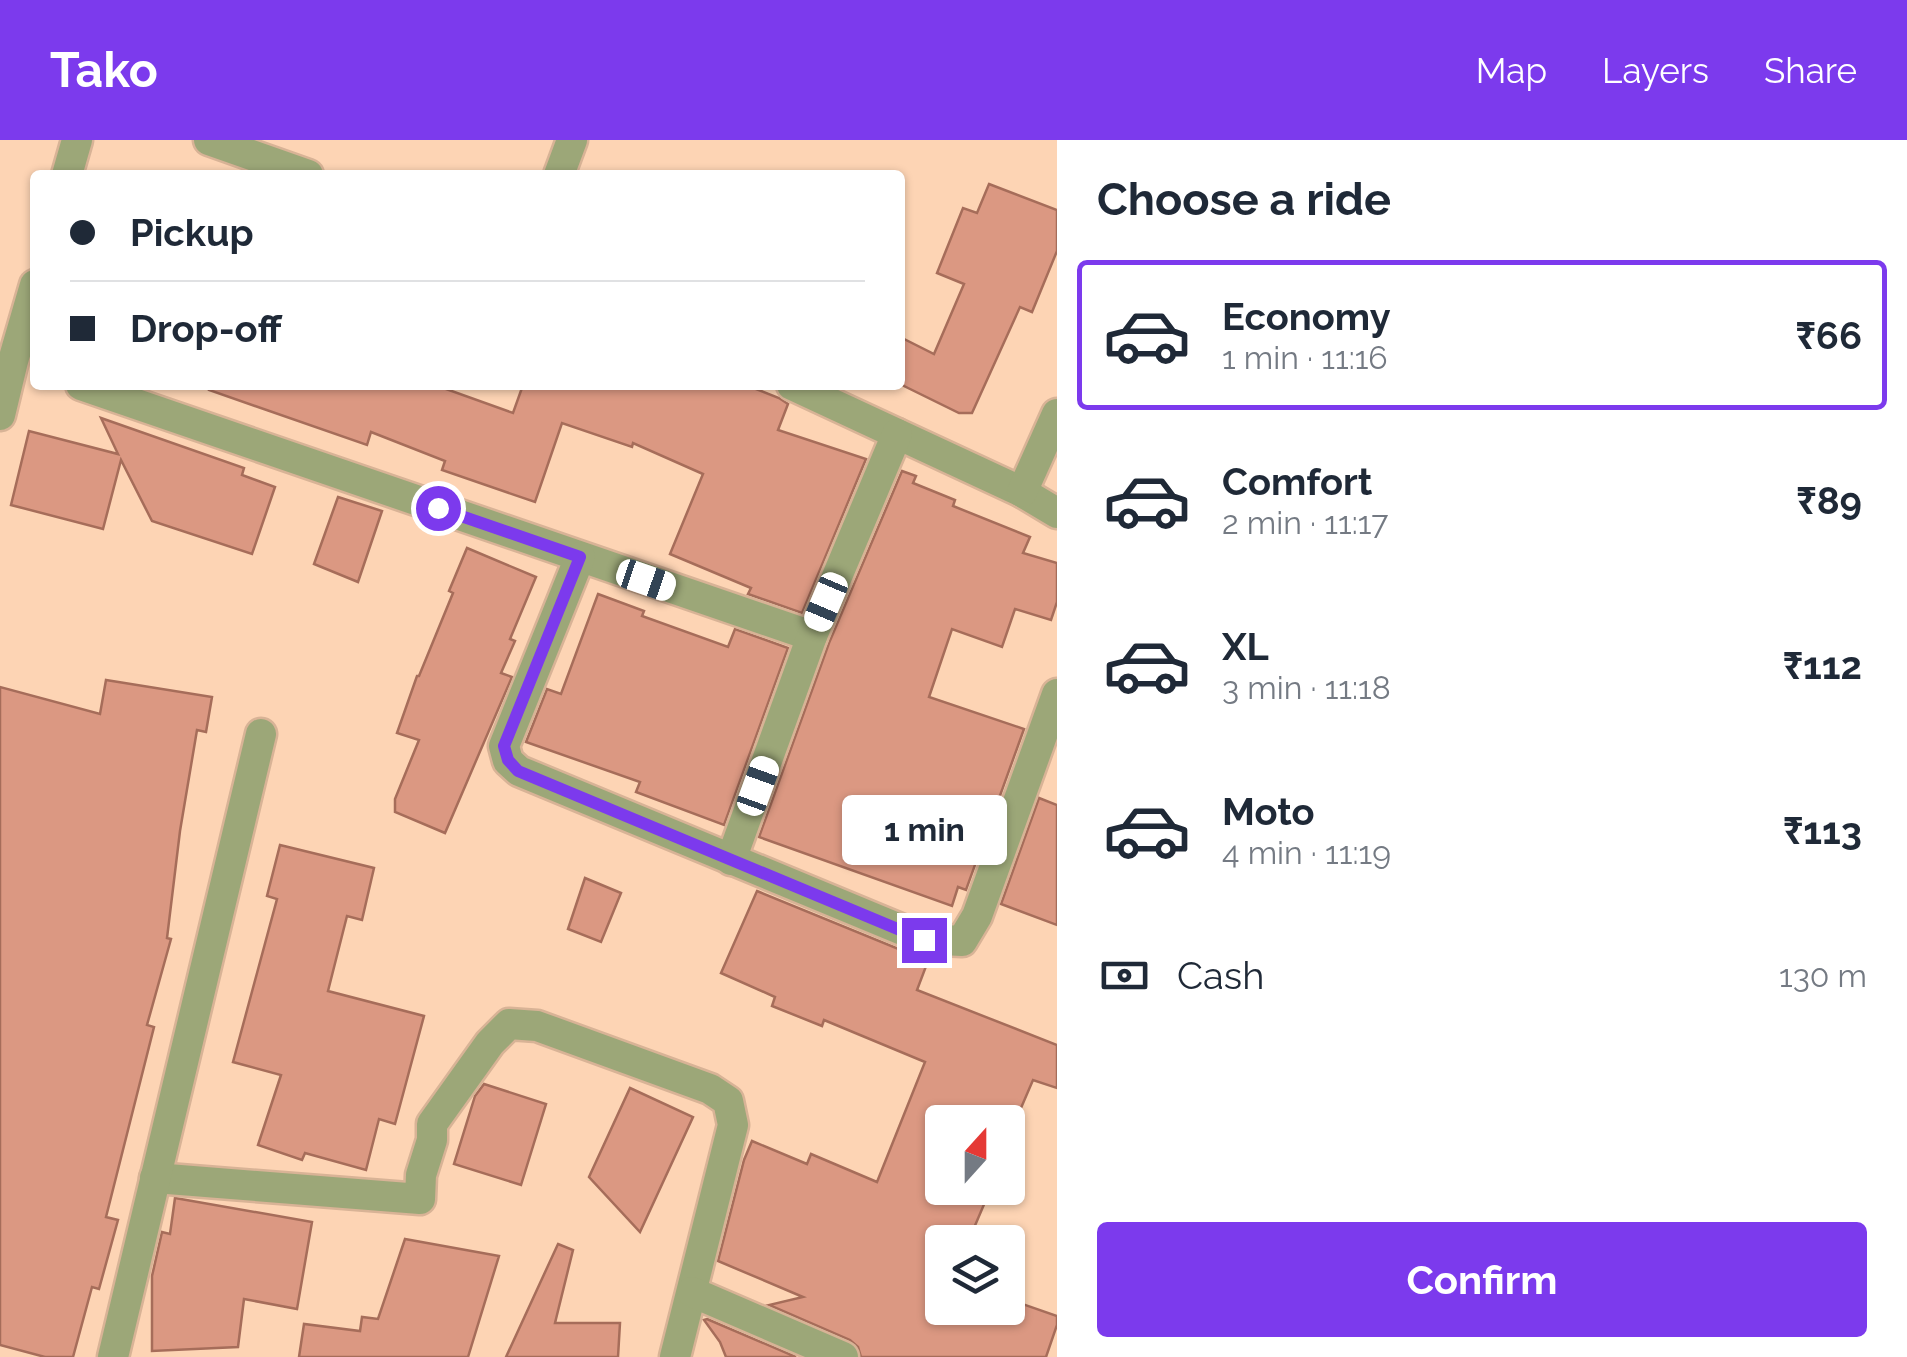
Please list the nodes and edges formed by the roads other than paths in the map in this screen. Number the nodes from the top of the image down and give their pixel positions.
1 (78, 140) edge
2 (209, 140) edge
3 (572, 140) edge
4 (69, 170) edge
5 (294, 170) edge
6 (561, 170) edge
7 (30, 306) edge
8 (16, 363) edge
9 (96, 390) edge
10 (803, 390) edge
11 (1057, 414) edge
12 (0, 415) edge
13 (897, 434) junction
14 (1022, 492) junction
15 (1057, 513) edge
16 (580, 557) junction
17 (812, 636) junction
18 (1057, 694) edge
19 (261, 734) dead end
20 (731, 860) junction
21 (155, 1178) junction
22 (692, 1292) junction
23 (113, 1357) edge
24 (675, 1357) edge
25 (842, 1357) edge

1 - 4 street
2 - 5 street
3 - 6 street
7 - 8 street
8 - 12 street
9 - 16 street
10 - 13 street
11 - 14 street
13 - 14 street
13 - 17 street
14 - 15 street
16 - 17 street
16 - 20 street
17 - 20 street
18 - 20 street
19 - 21 street
21 - 22 street
21 - 23 street
22 - 24 street
22 - 25 street

